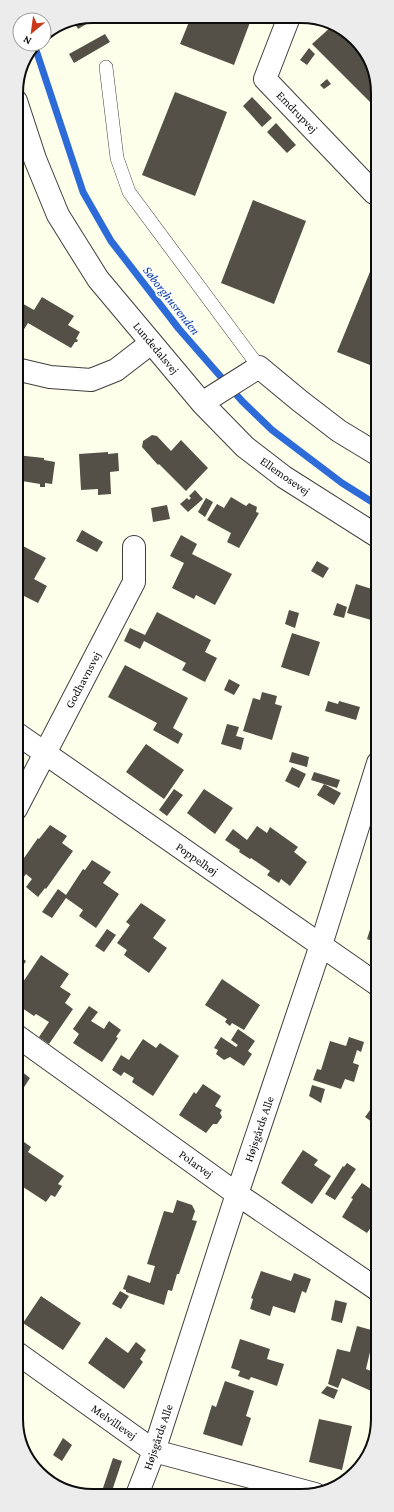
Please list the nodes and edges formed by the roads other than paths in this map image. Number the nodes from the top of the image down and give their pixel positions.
1 (287, 23) edge
2 (106, 67) dead end
3 (23, 122) edge
4 (371, 190) edge
5 (151, 343) junction
6 (259, 367) junction
7 (23, 371) edge
8 (202, 404) junction
9 (371, 450) edge
10 (371, 532) edge
11 (134, 547) dead end
12 (23, 738) edge
13 (45, 753) junction
14 (371, 785) edge
15 (23, 795) edge
16 (321, 945) junction
17 (371, 980) edge
18 (23, 1041) edge
19 (237, 1194) junction
20 (371, 1285) edge
21 (23, 1357) edge
22 (154, 1451) junction
23 (139, 1489) edge
24 (296, 1489) edge

1 - 4 street, Emdrupvej
2 - 6 lane
3 - 5 street, Lundedalsvej
5 - 7 street
5 - 8 street, Lundedalsvej
6 - 8 street
6 - 9 street
8 - 10 street, Ellemosevej
11 - 13 street, Godhavnsvej
12 - 13 street, Poppelhøj
13 - 15 street, Godhavnsvej
13 - 16 street, Poppelhøj
14 - 16 street, Højsgårds Alle
16 - 17 street, Poppelhøj
16 - 19 street, Højsgårds Alle
18 - 19 street, Polarvej
19 - 20 street, Polarvej
19 - 22 street, Højsgårds Alle
21 - 22 street, Melvillevej
22 - 23 street, Højsgårds Alle
22 - 24 street, Melvillevej

